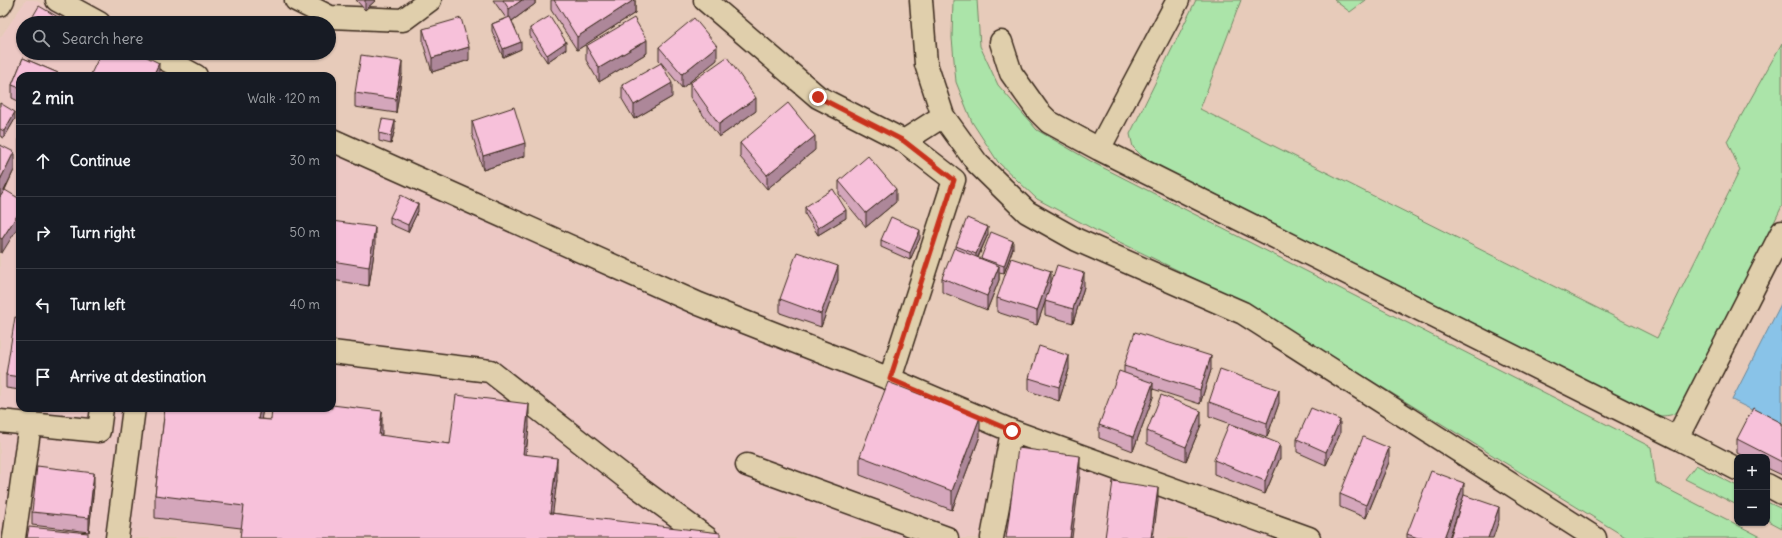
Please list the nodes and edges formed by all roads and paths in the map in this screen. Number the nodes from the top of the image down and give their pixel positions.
1 (3, 0) edge
2 (57, 0) edge
3 (296, 0) edge
4 (430, 0) edge
5 (705, 0) edge
6 (921, 0) edge
7 (1178, 0) edge
8 (0, 5) edge
9 (86, 16) edge
10 (328, 16) edge
11 (336, 17) edge
12 (1001, 42) dead end
13 (167, 60) edge
14 (189, 72) edge
15 (943, 116) junction
16 (904, 141) junction
17 (336, 142) edge
18 (1099, 149) junction
19 (1782, 232) edge
20 (336, 352) edge
21 (890, 379) junction
22 (101, 412) edge
23 (133, 412) edge
24 (0, 421) edge
25 (30, 424) junction
26 (1012, 431) junction
27 (1677, 438) junction
28 (747, 465) dead end
29 (1734, 467) edge
30 (1770, 487) edge
31 (1782, 493) edge
32 (14, 538) edge
33 (117, 538) edge
34 (707, 538) edge
35 (947, 538) edge
36 (992, 538) edge
37 (1309, 538) edge
38 (1595, 538) edge

1 - 8 street
2 - 9 street
3 - 10 street
4 - 11 street
5 - 16 street
6 - 15 street
7 - 18 street
12 - 18 street
13 - 14 street
15 - 16 street
15 - 38 street
16 - 21 street
17 - 21 street
18 - 27 street
19 - 27 street
20 - 34 street
21 - 26 street
22 - 25 street
23 - 33 street
24 - 25 street
25 - 32 street
26 - 36 street
26 - 37 street
27 - 29 street
28 - 35 street
30 - 31 street

